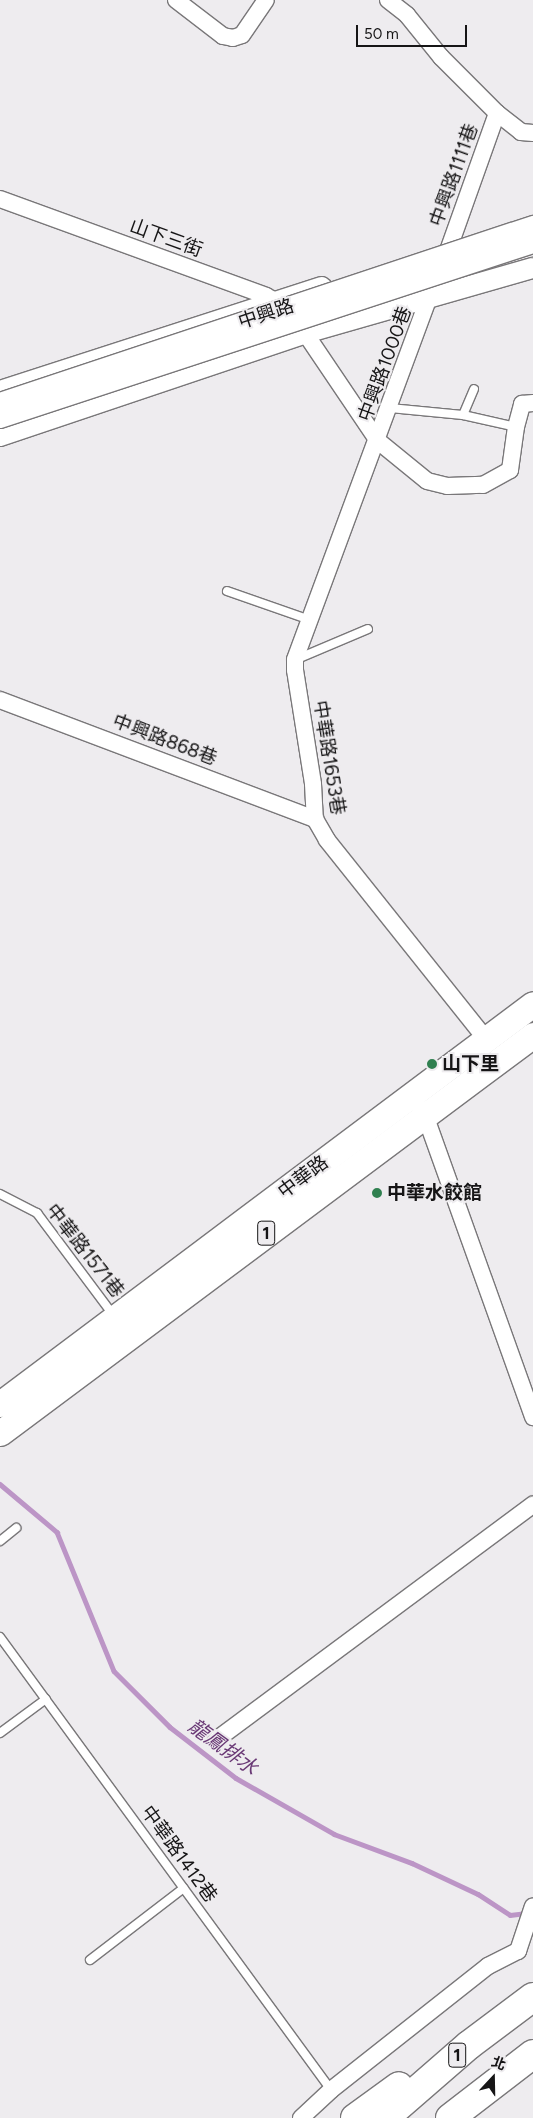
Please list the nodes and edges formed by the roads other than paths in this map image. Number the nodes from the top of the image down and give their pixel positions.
1 (176, 0) edge
2 (266, 0) edge
3 (388, 0) edge
4 (498, 113) junction
5 (533, 133) edge
6 (0, 199) edge
7 (533, 221) edge
8 (533, 226) edge
9 (533, 242) edge
10 (448, 250) junction
11 (533, 268) edge
12 (277, 300) junction
13 (428, 300) junction
14 (306, 333) junction
15 (474, 389) dead end
16 (0, 391) edge
17 (0, 403) edge
18 (533, 403) edge
19 (390, 408) junction
20 (463, 416) junction
21 (0, 418) edge
22 (516, 427) junction
23 (0, 436) edge
24 (378, 441) junction
25 (227, 591) dead end
26 (310, 620) junction
27 (368, 629) dead end
28 (295, 660) junction
29 (0, 700) edge
30 (315, 819) junction
31 (533, 1004) edge
32 (533, 1035) edge
33 (494, 1049) junction
34 (419, 1105) junction
35 (0, 1194) edge
36 (115, 1318) junction
37 (0, 1404) edge
38 (533, 1417) edge
39 (0, 1433) edge
40 (533, 1505) edge
41 (16, 1528) dead end
42 (0, 1541) edge
43 (1, 1640) edge
44 (46, 1699) junction
45 (0, 1733) edge
46 (216, 1740) dead end
47 (184, 1888) junction
48 (532, 1906) edge
49 (90, 1960) dead end
50 (533, 1998) edge
51 (469, 2045) junction
52 (533, 2054) edge
53 (331, 2090) junction
54 (475, 2106) edge
55 (301, 2118) edge
56 (355, 2118) edge
57 (385, 2118) edge
58 (450, 2118) edge

1 - 2 street
3 - 4 street
4 - 5 street
4 - 10 street, 中興路1111巷
6 - 12 street, 山下三街
7 - 10 street, 中興路
8 - 17 street, 中興路, bridge
9 - 21 street, 中興路, bridge
10 - 12 street, 中興路
10 - 13 street, 中興路1111巷
11 - 13 street, 中興路
12 - 14 street, 山下三街
12 - 16 street, 中興路
13 - 14 street, 中興路
13 - 19 street, 中興路1000巷
14 - 23 street, 中興路
14 - 24 street, 山下三街
15 - 20 lane
18 - 22 street
19 - 20 lane
19 - 24 street, 中興路1000巷
20 - 22 lane
22 - 24 street, 山下三街
24 - 26 street, 中華路1653巷
25 - 26 lane
26 - 28 street, 中華路1653巷
27 - 28 lane
28 - 30 street, 中華路1653巷
29 - 30 street, 中興路868巷
30 - 33 street, 中華路1653巷
31 - 33 main road, 中華路 / 1
32 - 33 main road, 中華路 / 1
33 - 34 main road, 中華路 / 1
34 - 36 main road, 中華路 / 1
34 - 38 street
34 - 39 main road, 中華路 / 1
35 - 36 lane, 中華路1571巷
36 - 37 main road, 中華路 / 1
40 - 46 street
41 - 42 lane
43 - 44 lane, 中華路1412巷
44 - 45 lane
44 - 47 lane, 中華路1412巷
47 - 49 lane
47 - 53 lane, 中華路1412巷
48 - 53 street
50 - 51 highway, 1
51 - 56 highway
51 - 57 highway, 1
52 - 54 highway, 1
53 - 55 street
54 - 58 highway, 1

